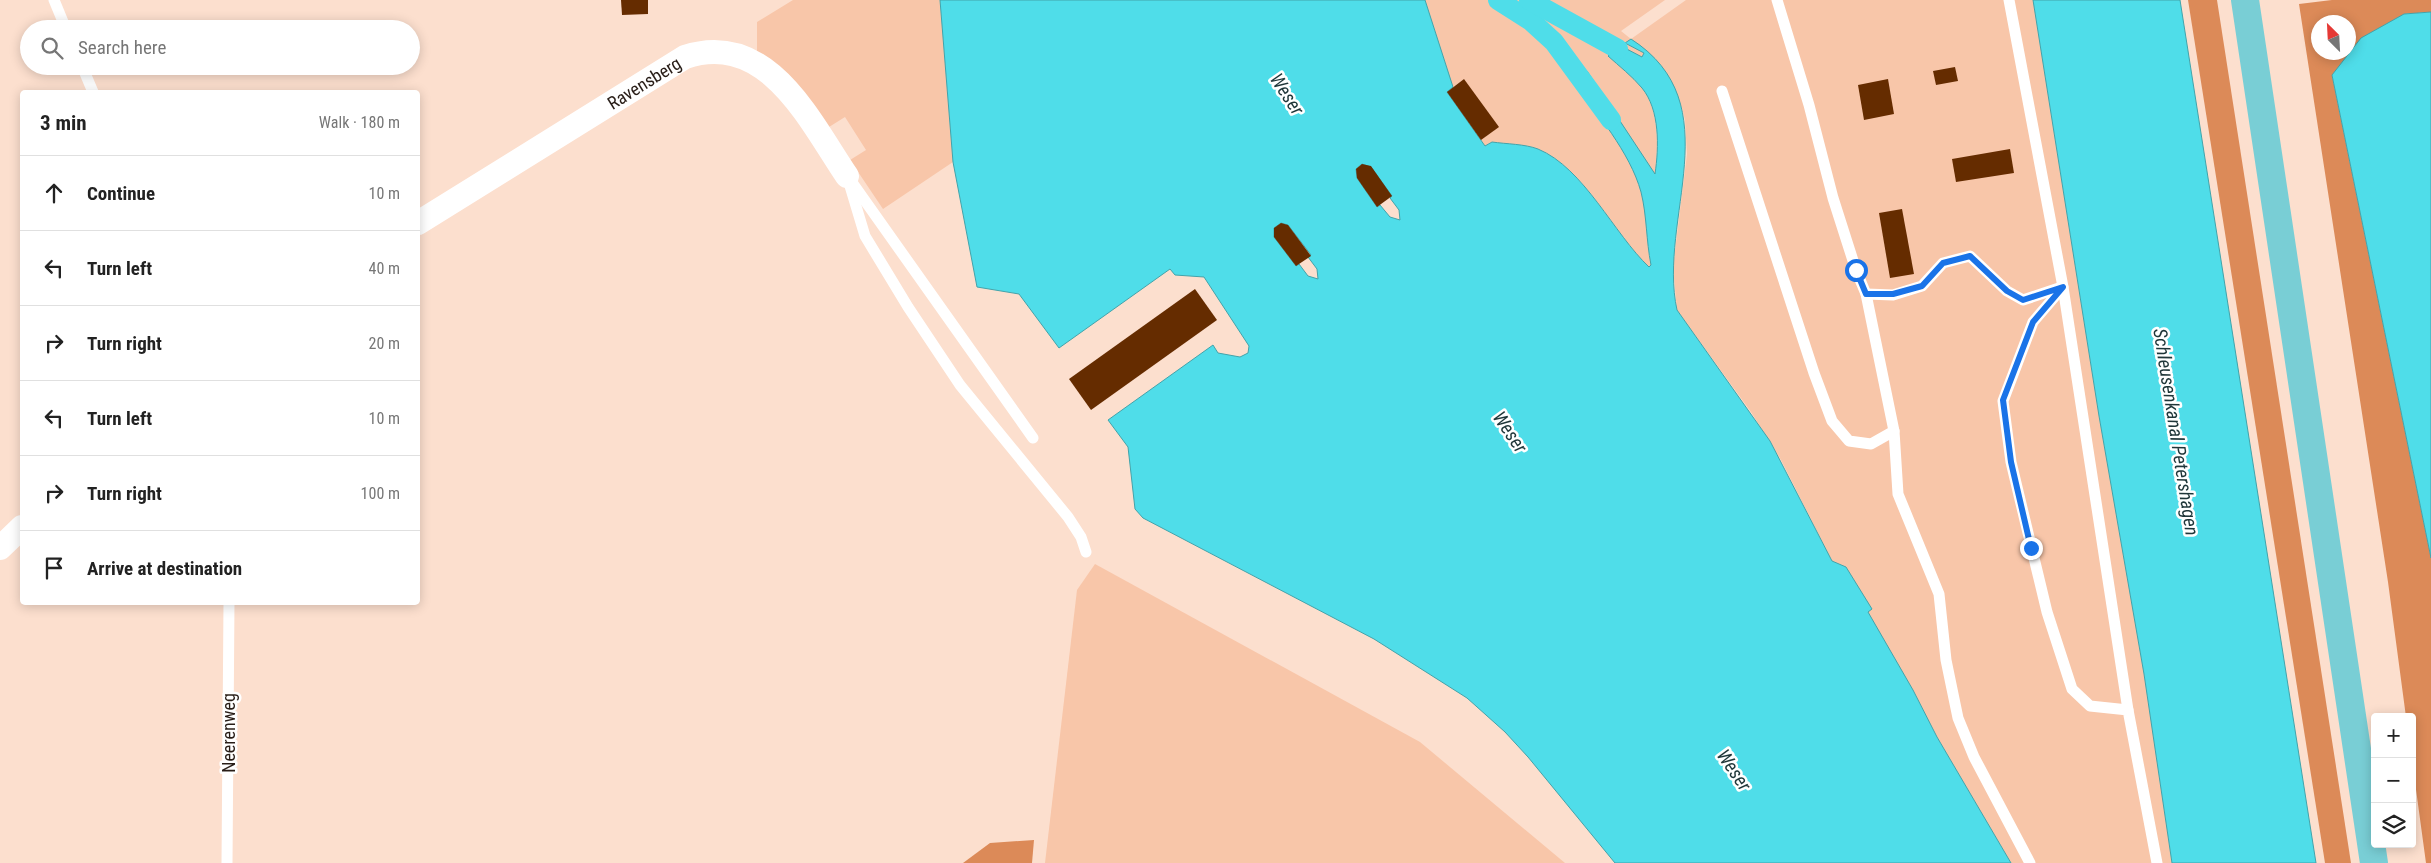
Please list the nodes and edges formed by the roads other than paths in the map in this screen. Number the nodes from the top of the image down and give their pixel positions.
1 (54, 0) edge
2 (1777, 0) edge
3 (2009, 0) edge
4 (2245, 0) edge
5 (62, 20) edge
6 (86, 75) edge
7 (92, 90) edge
8 (1722, 90) dead end
9 (847, 176) junction
10 (420, 222) edge
11 (2063, 287) junction
12 (1866, 294) junction
13 (1894, 431) junction
14 (1033, 438) dead end
15 (20, 529) edge
16 (0, 548) edge
17 (1086, 552) dead end
18 (229, 605) edge
19 (2128, 710) junction
20 (228, 863) edge
21 (2030, 863) edge
22 (2157, 863) edge
23 (2374, 863) edge

1 - 5 lane
2 - 12 lane
3 - 11 lane
4 - 23 main road
6 - 7 lane
8 - 13 lane
9 - 10 street, Ravensberg
9 - 14 lane
9 - 17 lane
11 - 12 lane
11 - 19 lane
11 - 19 lane
12 - 13 lane
13 - 21 lane
15 - 16 street
18 - 20 lane, Neerenweg
19 - 22 lane

